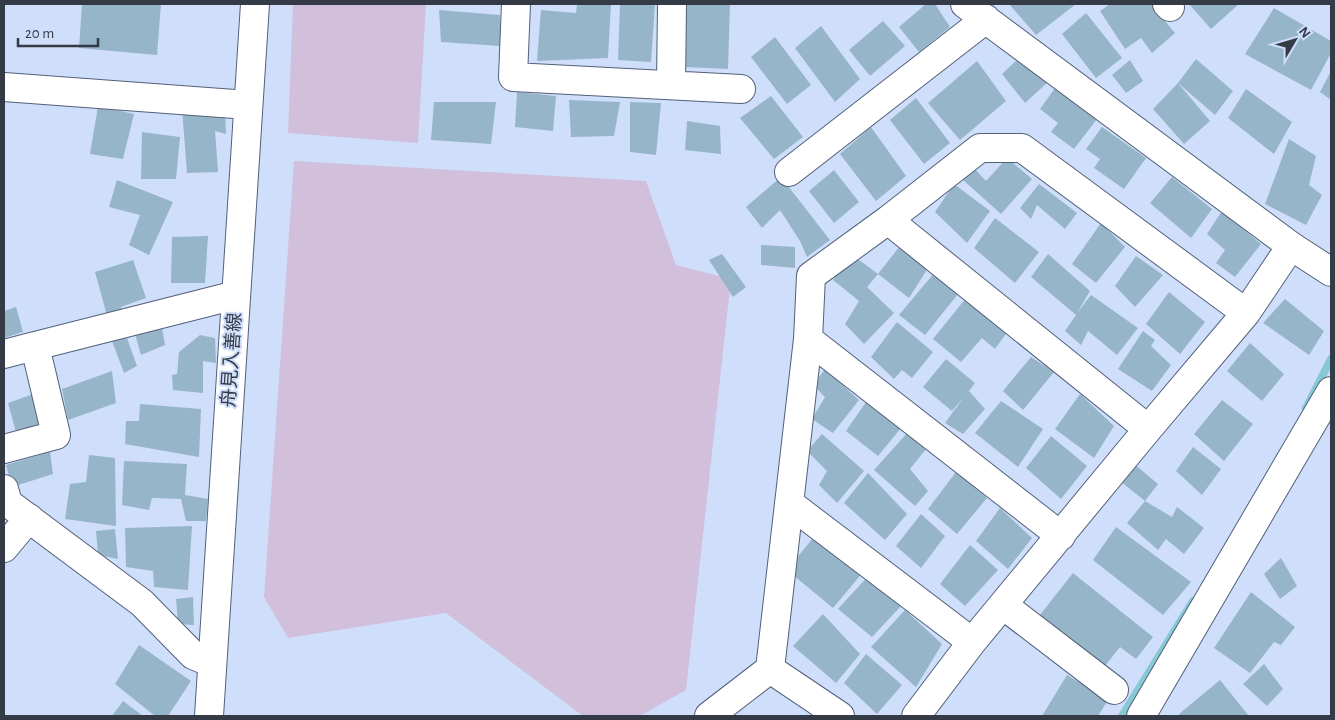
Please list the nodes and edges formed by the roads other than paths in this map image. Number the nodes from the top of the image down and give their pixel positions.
1 (255, 4) edge
2 (516, 4) edge
3 (672, 4) edge
4 (976, 12) edge
5 (671, 86) junction
6 (4, 87) edge
7 (741, 89) dead end
8 (248, 105) junction
9 (790, 172) dead end
10 (888, 220) junction
11 (1291, 246) junction
12 (1331, 272) edge
13 (236, 295) junction
14 (1246, 313) junction
15 (808, 339) junction
16 (35, 346) junction
17 (4, 354) edge
18 (1331, 391) edge
19 (1148, 429) junction
20 (4, 449) edge
21 (4, 489) edge
22 (789, 503) junction
23 (29, 518) junction
24 (1061, 536) junction
25 (4, 548) edge
26 (1003, 605) junction
27 (972, 642) junction
28 (212, 663) junction
29 (770, 669) junction
30 (1114, 690) dead end
31 (209, 716) edge
32 (709, 716) edge
33 (840, 716) edge
34 (916, 716) edge
35 (1141, 716) edge

1 - 8 street, 舟見入善線
2 - 5 street
3 - 5 street
4 - 9 street
4 - 11 street
5 - 7 street
6 - 8 street
8 - 13 street, 舟見入善線
10 - 14 street
10 - 15 street
10 - 19 street
11 - 12 street
11 - 14 street
13 - 16 street
13 - 28 street, 舟見入善線
14 - 19 street
15 - 22 street
15 - 24 street
16 - 17 street
16 - 20 street
18 - 35 street
19 - 24 street
21 - 23 street
22 - 27 street
22 - 29 street
23 - 25 street
23 - 28 street
24 - 26 street
26 - 27 street
26 - 30 street
27 - 34 street
28 - 31 street, 舟見入善線
29 - 32 street
29 - 33 street

